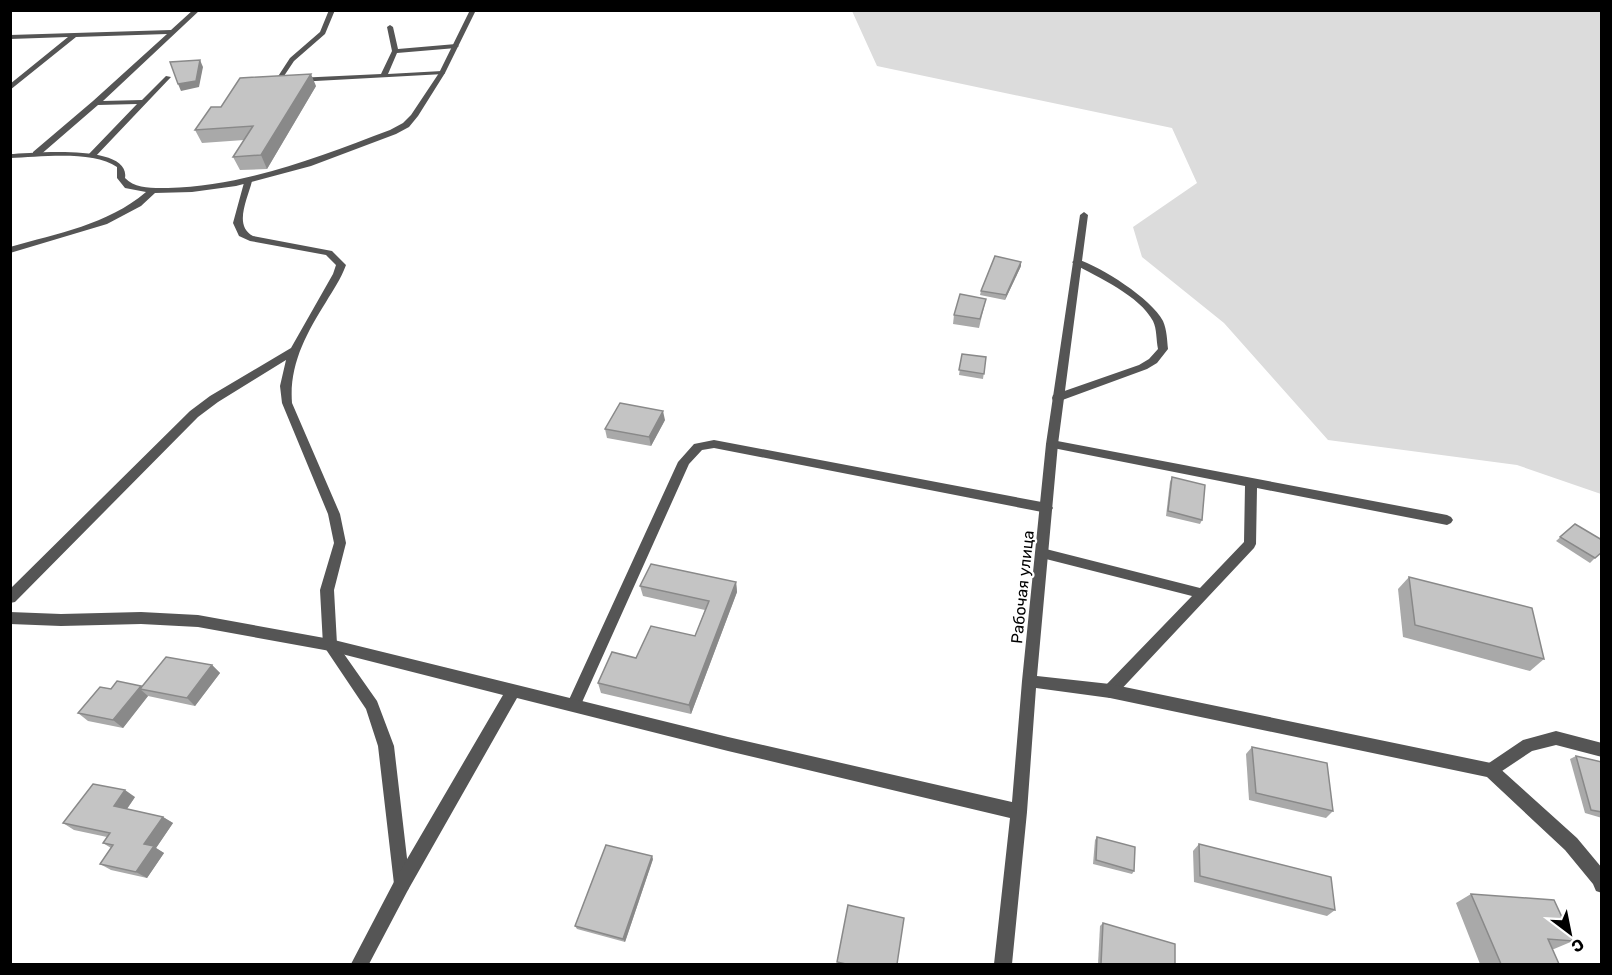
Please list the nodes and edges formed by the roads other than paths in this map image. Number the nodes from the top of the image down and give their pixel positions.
1 (196, 10) edge
2 (332, 10) edge
3 (473, 10) edge
4 (390, 27) dead end
5 (174, 32) junction
6 (73, 36) junction
7 (10, 38) edge
8 (456, 46) junction
9 (395, 51) junction
10 (442, 72) junction
11 (384, 75) junction
12 (168, 77) dead end
13 (268, 81) edge
14 (278, 81) junction
15 (10, 88) edge
16 (144, 102) junction
17 (96, 103) junction
18 (36, 154) junction
19 (10, 156) edge
20 (91, 156) junction
21 (248, 181) junction
22 (153, 191) junction
23 (1084, 215) dead end
24 (10, 250) edge
25 (1077, 262) junction
26 (295, 350) junction
27 (1057, 398) junction
28 (1052, 444) junction
29 (1251, 482) junction
30 (1047, 508) junction
31 (1447, 520) dead end
32 (1042, 553) junction
33 (1204, 594) junction
34 (10, 598) edge
35 (10, 618) edge
36 (330, 645) junction
37 (1029, 681) junction
38 (514, 690) junction
39 (1110, 691) junction
40 (574, 704) junction
41 (1602, 750) edge
42 (1491, 770) junction
43 (1019, 812) junction
44 (402, 884) junction
45 (1602, 885) edge
46 (360, 964) edge
47 (1003, 964) edge

1 - 5 street
2 - 14 street
3 - 8 street
4 - 9 street
5 - 6 street
5 - 17 street
6 - 7 street
6 - 15 street
8 - 9 street
8 - 10 street
9 - 11 street
10 - 11 street
10 - 21 street
11 - 14 street
12 - 16 street
13 - 14 street
16 - 17 street
16 - 20 street
17 - 18 street
18 - 19 street
18 - 20 street
20 - 22 street
21 - 22 street
21 - 26 street
22 - 24 street
23 - 25 street, Рабочая улица
25 - 27 street, Рабочая улица
25 - 27 street
26 - 34 street
26 - 36 street
27 - 28 street, Рабочая улица
28 - 29 street
28 - 30 street, Рабочая улица
29 - 31 street
29 - 33 street
30 - 32 street, Рабочая улица
30 - 40 street
32 - 33 street
32 - 37 street, Рабочая улица
33 - 39 street
35 - 36 street
36 - 38 street
36 - 44 street
37 - 39 street
37 - 43 street, Рабочая улица
38 - 40 street
38 - 44 street
39 - 42 street
40 - 43 street
41 - 42 street
42 - 45 street
43 - 47 street, Рабочая улица
44 - 46 street

